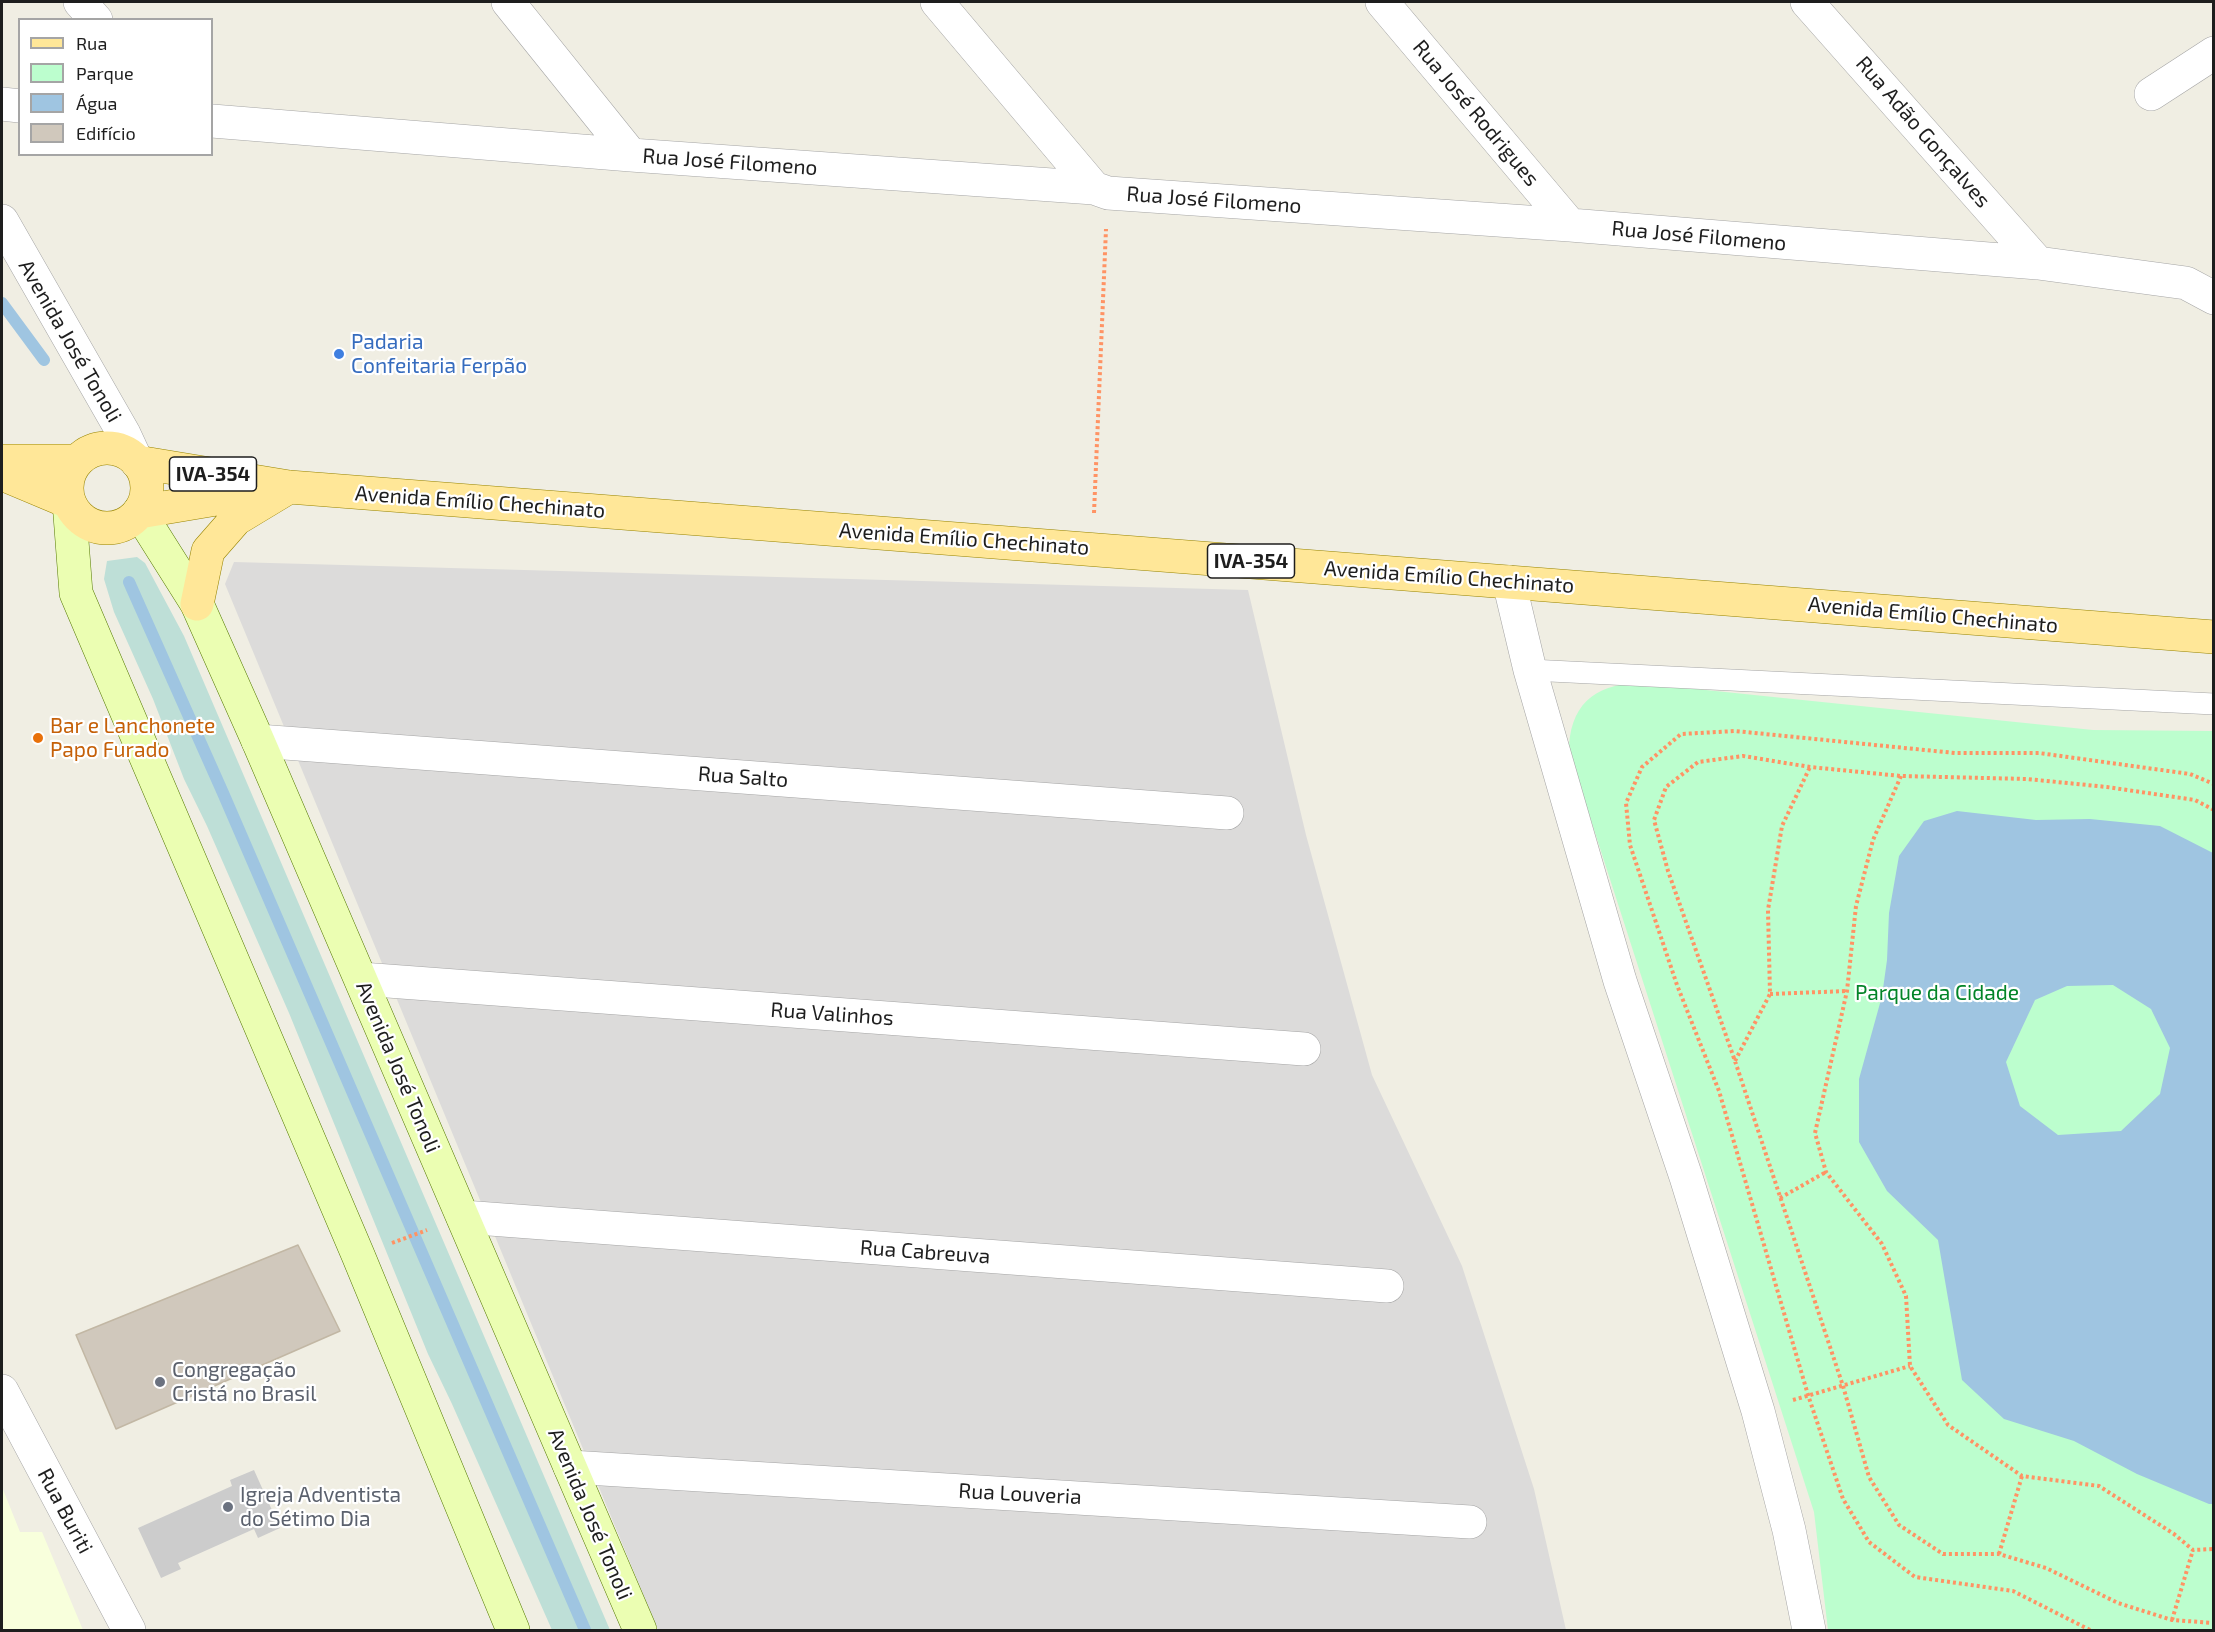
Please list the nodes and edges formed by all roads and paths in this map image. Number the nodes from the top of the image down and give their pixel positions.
1 (80, 2) edge
2 (508, 2) edge
3 (937, 2) edge
4 (1382, 2) edge
5 (1808, 2) edge
6 (94, 18) edge
7 (2214, 53) edge
8 (2151, 94) dead end
9 (2, 104) edge
10 (18, 106) edge
11 (213, 121) edge
12 (631, 155) junction
13 (1101, 190) junction
14 (2, 221) edge
15 (1570, 225) junction
16 (2038, 263) junction
17 (2214, 298) edge
18 (2, 461) edge
19 (77, 461) junction
20 (137, 462) junction
21 (2, 474) edge
22 (289, 487) junction
23 (69, 502) junction
24 (139, 512) junction
25 (1096, 549) junction
26 (1509, 582) junction
27 (197, 604) junction
28 (2214, 637) edge
29 (1530, 670) junction
30 (2214, 704) edge
31 (258, 741) junction
32 (1810, 767) junction
33 (1901, 776) junction
34 (2214, 784) edge
35 (2214, 810) edge
36 (1227, 813) dead end
37 (361, 979) junction
38 (1847, 991) junction
39 (1770, 994) junction
40 (1304, 1049) dead end
41 (1735, 1061) junction
42 (1826, 1172) junction
43 (1780, 1198) junction
44 (463, 1217) junction
45 (431, 1229) dead end
46 (387, 1245) dead end
47 (1387, 1286) dead end
48 (1910, 1366) junction
49 (1843, 1386) junction
50 (2, 1391) edge
51 (1808, 1395) junction
52 (1758, 1411) junction
53 (570, 1467) junction
54 (2022, 1476) junction
55 (1470, 1522) dead end
56 (2214, 1549) edge
57 (2193, 1550) junction
58 (1999, 1554) junction
59 (2172, 1620) junction
60 (2214, 1623) edge
61 (129, 1630) edge
62 (513, 1630) edge
63 (640, 1630) edge
64 (1809, 1630) edge
65 (2090, 1630) edge

1 - 6 street
2 - 12 street
3 - 13 street
4 - 15 street, Rua José Rodrigues
5 - 16 street, Rua Adão Gonçalves
7 - 8 street
9 - 10 street
11 - 12 street, Rua José Filomeno
12 - 13 street, Rua José Filomeno
13 - 15 street, Rua José Filomeno
13 - 25 path
14 - 20 street, Avenida José Tonoli
15 - 16 street, Rua José Filomeno
16 - 17 street, Rua José Filomeno
18 - 19 main road
19 - 20 main road
19 - 23 main road
20 - 22 main road, Avenida Emílio Chechinato / IVA-354
20 - 24 main road
21 - 23 main road
22 - 24 main road, Avenida Emílio Chechinato / IVA-354
22 - 25 main road, Avenida Emílio Chechinato / IVA-354
22 - 27 main road
23 - 24 main road
23 - 62 main road
24 - 27 main road, Avenida José Tonoli
25 - 26 main road, Avenida Emílio Chechinato / IVA-354
26 - 28 main road, Avenida Emílio Chechinato / IVA-354
26 - 29 street
27 - 31 main road, Avenida José Tonoli
29 - 30 lane
29 - 52 street
31 - 36 street, Rua Salto
31 - 37 main road, Avenida José Tonoli
32 - 33 path
32 - 39 path
32 - 41 path
33 - 35 path
33 - 38 path
34 - 51 path
37 - 40 street, Rua Valinhos
37 - 44 main road, Avenida José Tonoli
38 - 39 path
38 - 42 path
39 - 41 path
41 - 43 path
42 - 43 path
42 - 48 path
43 - 49 path
44 - 47 street, Rua Cabreuva
44 - 53 main road, Avenida José Tonoli
45 - 46 path
48 - 49 path
48 - 54 path
49 - 51 path
49 - 58 path
50 - 61 street, Rua Buriti
51 - 52 path
51 - 65 path
52 - 64 street
53 - 55 street, Rua Louveria
53 - 63 main road, Avenida José Tonoli
54 - 57 path
54 - 58 path
56 - 57 path
57 - 59 path
58 - 59 path
59 - 60 path

